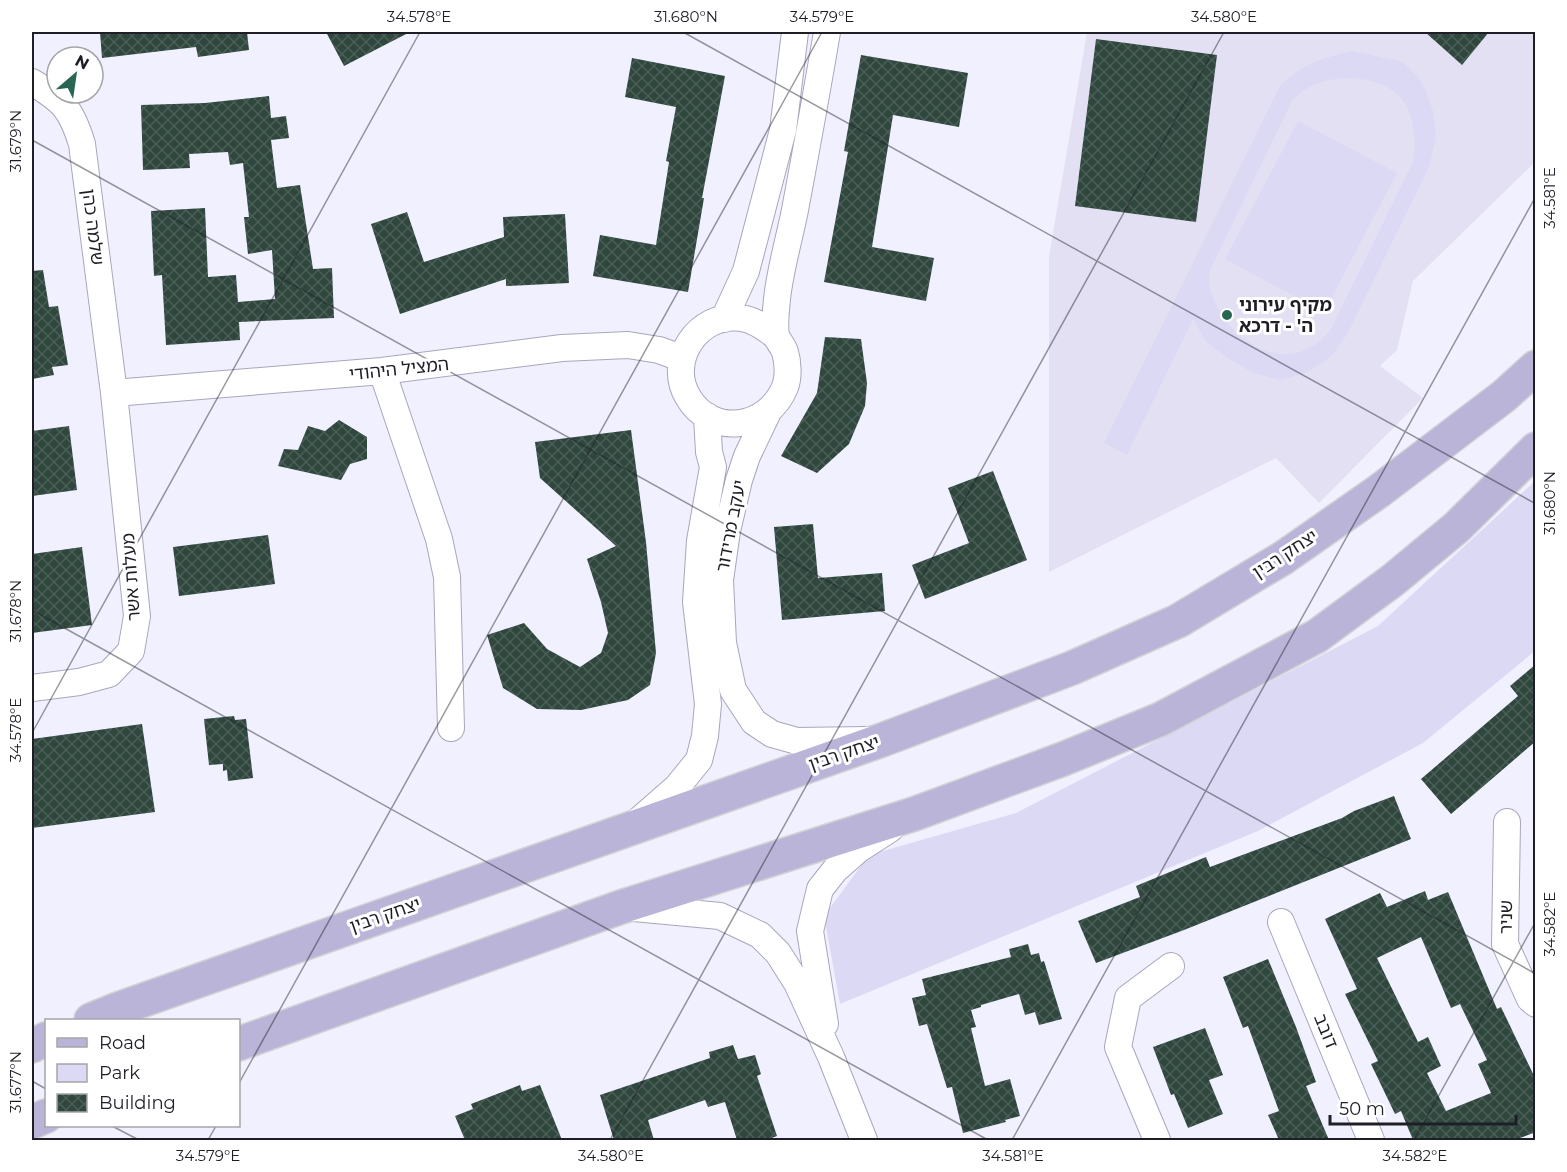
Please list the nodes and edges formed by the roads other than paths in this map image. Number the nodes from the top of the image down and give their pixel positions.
1 (795, 32) edge
2 (827, 32) edge
3 (32, 82) edge
4 (724, 319) junction
5 (776, 336) junction
6 (681, 358) junction
7 (1536, 367) edge
8 (382, 371) junction
9 (114, 393) junction
10 (768, 412) junction
11 (707, 416) junction
12 (1536, 449) edge
13 (32, 688) edge
14 (451, 728) dead end
15 (882, 740) junction
16 (914, 814) junction
17 (1507, 822) dead end
18 (630, 828) junction
19 (621, 908) junction
20 (1281, 922) dead end
21 (1171, 966) dead end
22 (1536, 1004) edge
23 (94, 1019) edge
24 (240, 1043) edge
25 (831, 1057) junction
26 (864, 1140) edge
27 (1157, 1140) edge
28 (1371, 1140) edge

1 - 4 street
2 - 5 street
3 - 9 street, שלמה כהן
4 - 5 street
4 - 6 street
5 - 10 street
6 - 8 street, המציל היהודי
6 - 11 street
7 - 15 main road, יצחק רבין
8 - 9 street, המציל היהודי
8 - 14 street
9 - 13 street, מעלות אשר
10 - 11 street
10 - 15 street, יעקב מרידור
11 - 18 street, יעקב מרידור
12 - 16 main road
15 - 18 main road, יצחק רבין
16 - 19 main road
16 - 25 street
17 - 22 street, שניר
18 - 23 main road, יצחק רבין
19 - 24 main road
19 - 25 street
20 - 28 street, דובב
21 - 27 street
25 - 26 street

